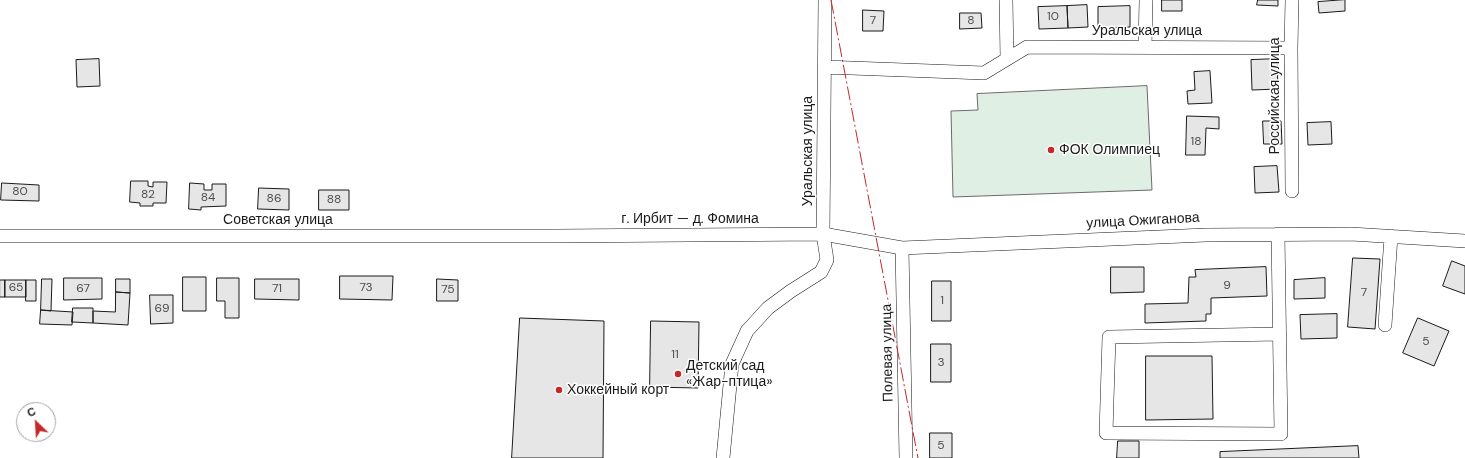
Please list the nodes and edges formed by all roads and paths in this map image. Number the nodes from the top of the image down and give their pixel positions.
1 (825, 0) edge
2 (1006, 0) edge
3 (1146, 0) edge
4 (1292, 0) edge
5 (1145, 47) junction
6 (1291, 48) junction
7 (1007, 59) junction
8 (824, 67) junction
9 (1292, 191) dead end
10 (823, 234) junction
11 (1278, 234) junction
12 (0, 236) edge
13 (556, 236) joint
14 (1391, 236) junction
15 (1465, 241) edge
16 (902, 248) junction
17 (1385, 325) dead end
18 (1280, 334) junction
19 (723, 458) edge
20 (906, 458) edge

1 - 8 street, Уральская улица
2 - 7 street
3 - 5 street
4 - 6 street, Российская улица
5 - 6 street, Уральская улица
5 - 7 street, Уральская улица
6 - 9 street, Российская улица
7 - 8 street, Уральская улица
8 - 10 street, Уральская улица
10 - 13 street, г. Ирбит — д. Фомина
10 - 16 street, улица Ожиганова
10 - 19 street, Уральская улица
11 - 14 street, улица Ожиганова
11 - 16 street, улица Ожиганова
11 - 18 street
12 - 13 street, Советская улица
14 - 15 street, улица Ожиганова
14 - 17 street
16 - 20 street, Полевая улица
18 - 18 street

